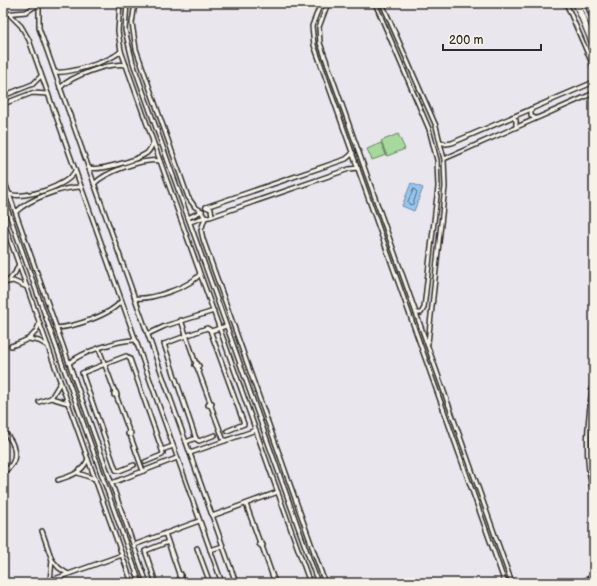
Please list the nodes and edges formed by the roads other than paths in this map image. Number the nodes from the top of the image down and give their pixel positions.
1 (120, 3) edge
2 (127, 3) edge
3 (135, 3) edge
4 (321, 3) edge
5 (328, 3) edge
6 (375, 3) edge
7 (382, 3) edge
8 (566, 3) edge
9 (576, 3) edge
10 (588, 3) edge
11 (40, 4) edge
12 (3, 14) edge
13 (10, 15) junction
14 (594, 18) edge
15 (320, 43) junction
16 (314, 45) junction
17 (594, 46) edge
18 (121, 51) junction
19 (126, 65) junction
20 (594, 68) edge
21 (54, 72) junction
22 (41, 76) junction
23 (594, 82) edge
24 (60, 88) junction
25 (594, 93) edge
26 (48, 94) junction
27 (3, 96) edge
28 (3, 104) edge
29 (531, 109) junction
30 (512, 117) junction
31 (535, 118) junction
32 (516, 126) junction
33 (154, 142) junction
34 (440, 142) junction
35 (353, 153) junction
36 (444, 159) junction
37 (160, 161) junction
38 (89, 168) junction
39 (358, 168) junction
40 (75, 171) junction
41 (3, 177) edge
42 (94, 184) junction
43 (81, 188) junction
44 (9, 194) junction
45 (3, 197) edge
46 (206, 207) junction
47 (16, 212) junction
48 (202, 212) junction
49 (205, 217) junction
50 (210, 217) junction
51 (188, 218) junction
52 (3, 220) edge
53 (190, 222) junction
54 (384, 222) junction
55 (378, 224) junction
56 (20, 225) junction
57 (5, 227) edge
58 (14, 227) junction
59 (25, 240) junction
60 (19, 242) junction
61 (19, 264) junction
62 (200, 274) junction
63 (8, 281) junction
64 (3, 283) edge
65 (27, 287) junction
66 (135, 298) junction
67 (121, 301) junction
68 (214, 311) junction
69 (422, 312) junction
70 (416, 313) junction
71 (427, 316) junction
72 (181, 320) junction
73 (40, 323) junction
74 (226, 326) junction
75 (56, 328) junction
76 (220, 328) junction
77 (211, 331) junction
78 (148, 334) junction
79 (186, 336) junction
80 (29, 340) junction
81 (135, 340) junction
82 (11, 346) dead end
83 (48, 346) junction
84 (428, 347) junction
85 (100, 349) junction
86 (69, 363) junction
87 (105, 364) junction
88 (594, 372) edge
89 (83, 376) junction
90 (75, 379) junction
91 (61, 382) junction
92 (51, 398) junction
93 (39, 402) dead end
94 (68, 403) junction
95 (450, 408) junction
96 (444, 410) junction
97 (256, 430) junction
98 (3, 431) edge
99 (227, 431) dead end
100 (215, 435) dead end
101 (196, 438) junction
102 (224, 441) junction
103 (186, 442) junction
104 (173, 446) junction
105 (162, 450) junction
106 (190, 453) junction
107 (177, 458) junction
108 (88, 459) junction
109 (274, 461) junction
110 (145, 462) dead end
111 (268, 464) junction
112 (134, 465) dead end
113 (143, 471) junction
114 (3, 472) edge
115 (78, 473) junction
116 (58, 480) dead end
117 (95, 480) junction
118 (112, 483) junction
119 (278, 492) junction
120 (594, 494) edge
121 (246, 504) junction
122 (212, 516) junction
123 (199, 521) junction
124 (42, 531) dead end
125 (165, 533) junction
126 (168, 542) junction
127 (134, 545) junction
128 (223, 546) junction
129 (198, 548) dead end
130 (210, 550) junction
131 (122, 555) junction
132 (52, 560) junction
133 (68, 574) junction
134 (594, 576) edge
135 (50, 581) junction
136 (43, 583) edge
137 (132, 583) edge
138 (140, 583) edge
139 (147, 583) edge
140 (156, 583) edge
141 (183, 583) edge
142 (210, 583) edge
143 (222, 583) edge
144 (236, 583) edge
145 (275, 583) edge
146 (310, 583) edge
147 (318, 583) edge
148 (325, 583) edge
149 (505, 583) edge
150 (512, 583) edge
151 (579, 583) edge

1 - 18 street
2 - 51 street
3 - 48 street
4 - 16 street
5 - 15 street
6 - 69 street
7 - 34 street
8 - 20 street
9 - 17 highway
10 - 14 highway
11 - 13 street
11 - 21 street
12 - 13 street
13 - 22 street
15 - 16 street
15 - 54 street
16 - 35 street
18 - 19 street
18 - 21 street
19 - 24 street
19 - 33 street
21 - 24 street
22 - 26 street
22 - 27 street
23 - 29 street
24 - 38 street
25 - 31 street
26 - 28 street
26 - 40 street
29 - 30 street
29 - 31 street
30 - 32 street
30 - 34 street
31 - 32 street
32 - 36 street
33 - 37 street
33 - 38 street
34 - 36 street
35 - 39 street
35 - 46 street
36 - 71 street
37 - 42 street
37 - 62 street
38 - 42 street
39 - 50 street
39 - 55 street
40 - 43 street
40 - 44 street
41 - 44 street
42 - 66 street
43 - 47 street
43 - 67 street
44 - 47 street
45 - 58 street
46 - 48 street
46 - 50 street
47 - 56 street
48 - 49 street
48 - 51 street
49 - 50 street
49 - 53 street
49 - 148 street
51 - 53 street
52 - 57 street
53 - 74 street
54 - 55 street
54 - 70 street
55 - 96 street
56 - 58 street
56 - 59 street
57 - 61 street
58 - 60 street
59 - 60 street
59 - 75 street
60 - 138 street
61 - 63 street
61 - 65 street
62 - 66 street
62 - 68 street
63 - 64 street
63 - 65 street
65 - 73 street
66 - 78 street
67 - 75 street
67 - 81 street
68 - 72 street
68 - 76 street
69 - 70 street
69 - 71 street
70 - 84 street
71 - 84 street
72 - 78 street
72 - 79 street
73 - 80 street
73 - 83 street
74 - 76 street
74 - 109 street
75 - 86 street
76 - 77 street
76 - 97 street
77 - 79 street
77 - 99 street
78 - 103 street
79 - 101 street
79 - 102 street
80 - 82 street
80 - 83 street
81 - 85 street
81 - 104 street
83 - 91 street
84 - 95 street
85 - 86 street
85 - 87 street
86 - 90 street
87 - 89 street
87 - 105 street
87 - 113 street
88 - 120 street
89 - 90 street
89 - 112 street
90 - 118 street
91 - 92 street
91 - 94 street
92 - 93 street
92 - 94 street
94 - 108 street
95 - 96 street
95 - 150 street
96 - 149 street
97 - 102 street
97 - 111 street
98 - 114 street
100 - 101 street
101 - 103 street
102 - 106 street
103 - 106 street
104 - 105 street
104 - 107 street
105 - 110 street
106 - 122 street
107 - 113 street
107 - 123 street
108 - 115 street
108 - 117 street
109 - 111 street
109 - 147 street
111 - 119 street
113 - 118 street
115 - 116 street
115 - 117 street
117 - 131 street
118 - 127 street
119 - 121 street
119 - 146 street
121 - 122 street
121 - 145 street
122 - 128 street
123 - 125 street
123 - 130 street
124 - 132 street
125 - 126 street
125 - 127 street
126 - 140 street
126 - 141 street
127 - 139 street
128 - 130 street
128 - 144 street
129 - 142 street
130 - 143 street
131 - 133 street
131 - 137 street
132 - 133 street
132 - 135 street
133 - 135 street
134 - 151 street
135 - 136 street

